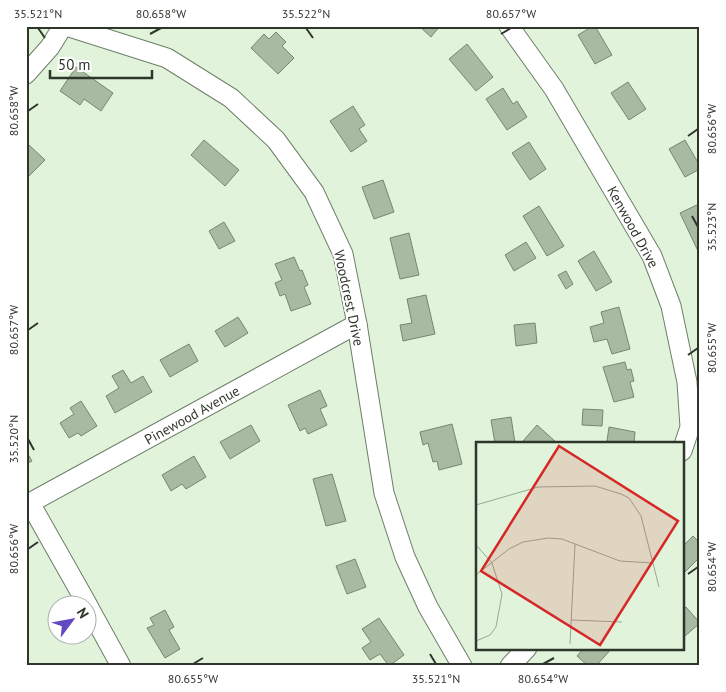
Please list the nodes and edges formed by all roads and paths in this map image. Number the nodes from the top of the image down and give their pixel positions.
1 (63, 26) edge
2 (66, 26) edge
3 (509, 26) edge
4 (26, 74) edge
5 (357, 324) junction
6 (684, 445) edge
7 (28, 504) edge
8 (81, 594) edge
9 (98, 625) edge
10 (525, 650) edge
11 (121, 666) edge
12 (462, 666) edge
13 (510, 666) edge

1 - 4 street
2 - 5 street, Woodcrest Drive
3 - 6 street, Kenwood Drive
5 - 7 street, Pinewood Avenue
5 - 12 street, Woodcrest Drive
7 - 8 street
9 - 11 street
10 - 13 street

